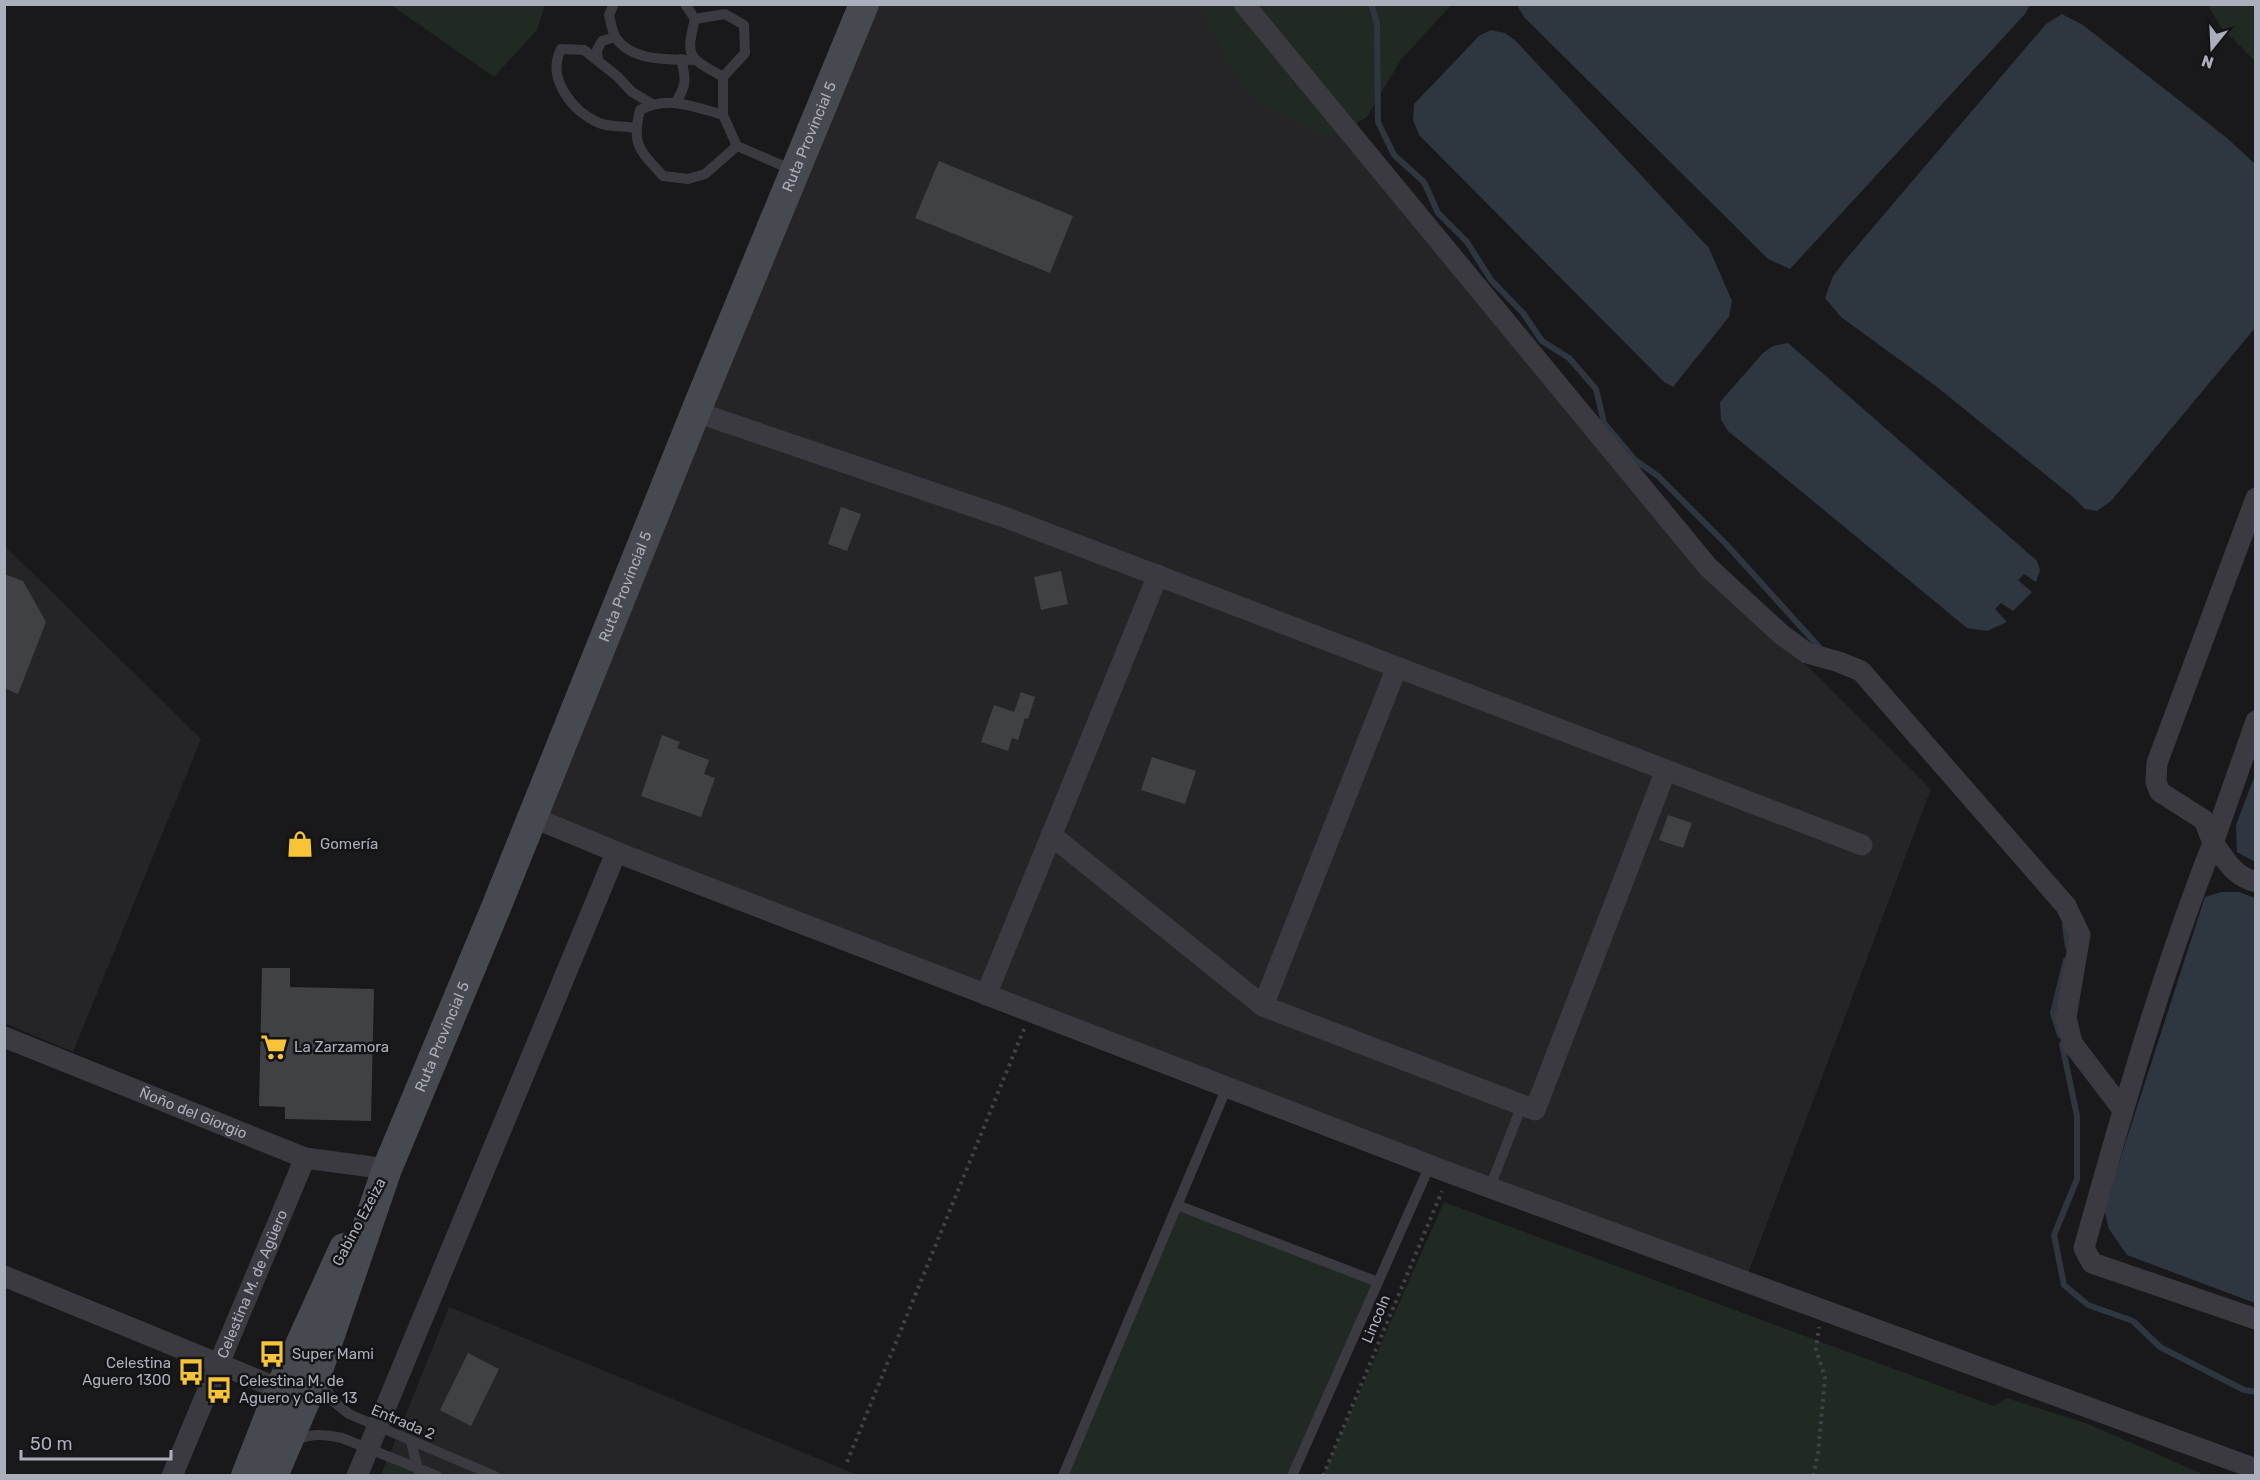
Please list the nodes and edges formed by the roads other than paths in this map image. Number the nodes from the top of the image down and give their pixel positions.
1 (614, 4) edge
2 (685, 4) edge
3 (864, 4) edge
4 (1244, 4) edge
5 (695, 19) junction
6 (615, 37) junction
7 (681, 59) junction
8 (695, 60) junction
9 (598, 61) junction
10 (723, 76) junction
11 (676, 102) junction
12 (651, 104) junction
13 (723, 116) junction
14 (636, 128) junction
15 (737, 146) junction
16 (795, 171) junction
17 (698, 407) junction
18 (2256, 498) edge
19 (1158, 575) junction
20 (1397, 667) junction
21 (2256, 721) edge
22 (1666, 770) junction
23 (532, 817) junction
24 (1051, 835) junction
25 (2213, 843) junction
26 (1862, 845) dead end
27 (616, 853) junction
28 (2250, 880) edge
29 (2194, 892) junction
30 (986, 995) junction
31 (1263, 1006) junction
32 (4, 1037) edge
33 (1227, 1087) junction
34 (1522, 1105) junction
35 (2123, 1110) junction
36 (305, 1158) junction
37 (1440, 1169) junction
38 (387, 1170) junction
39 (1490, 1188) junction
40 (1178, 1205) junction
41 (4, 1276) edge
42 (1378, 1282) junction
43 (2256, 1319) edge
44 (219, 1363) junction
45 (317, 1373) junction
46 (279, 1389) junction
47 (377, 1428) junction
48 (411, 1442) junction
49 (286, 1445) junction
50 (369, 1449) junction
51 (2256, 1469) edge
52 (419, 1472) edge
53 (172, 1476) edge
54 (246, 1476) edge
55 (273, 1476) edge
56 (357, 1476) edge
57 (437, 1476) edge
58 (495, 1476) edge
59 (1063, 1476) edge
60 (1292, 1476) edge

1 - 6 lane
2 - 5 lane
3 - 16 main road, Ruta Provincial 5
4 - 35 street
5 - 8 lane
5 - 10 lane
6 - 7 lane
6 - 9 lane
7 - 8 lane
7 - 11 lane
8 - 10 lane
9 - 12 lane
9 - 14 lane
10 - 13 lane
11 - 12 lane
11 - 13 lane
12 - 14 lane
13 - 15 lane
14 - 15 lane
15 - 16 lane
16 - 17 main road, Ruta Provincial 5
17 - 19 street
17 - 23 main road, Ruta Provincial 5
18 - 25 street
19 - 20 street
19 - 24 street
20 - 22 street
20 - 31 street
21 - 25 street
22 - 26 street
22 - 34 street
23 - 27 street
23 - 38 main road, Ruta Provincial 5
24 - 30 street
24 - 31 street
25 - 28 street
25 - 29 street
27 - 30 street
27 - 47 street
28 - 29 street
29 - 35 street
30 - 33 street
31 - 34 street
32 - 36 street, Ñoño del Giorgio
33 - 37 street
33 - 40 lane
34 - 39 lane
35 - 43 street
36 - 38 street, Ñoño del Giorgio
36 - 44 street, Celestina M. de Agüero
37 - 39 street
37 - 42 lane
38 - 45 main road, Gabino Ezeiza
38 - 46 main road, Gabino Ezeiza
39 - 51 street
40 - 42 lane
40 - 59 lane
41 - 44 street
42 - 60 lane
44 - 46 street
44 - 53 street, Celestina M. de Agüero
45 - 47 lane, Entrada 2
45 - 49 main road, Gabino Ezeiza
46 - 54 main road, Gabino Ezeiza
47 - 48 lane, Entrada 2
47 - 50 street
48 - 52 lane
48 - 58 lane, Entrada 2
49 - 50 lane
49 - 55 main road, Gabino Ezeiza
50 - 52 lane
50 - 56 street
52 - 57 lane

